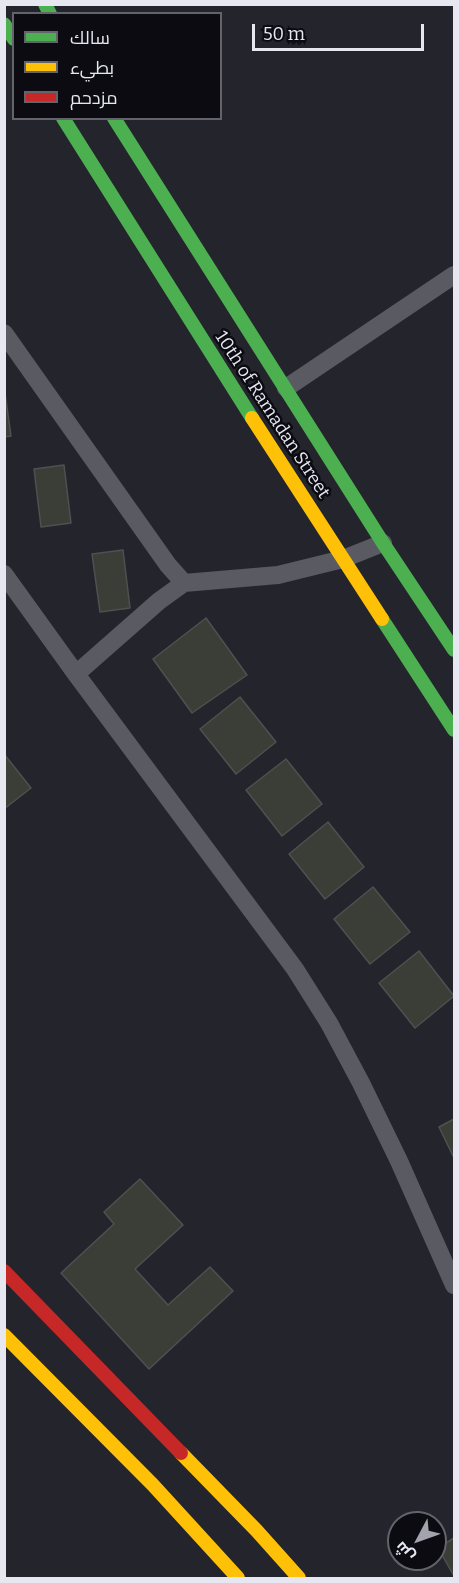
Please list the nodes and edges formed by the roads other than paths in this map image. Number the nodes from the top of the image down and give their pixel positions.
1 (64, 120) edge
2 (115, 120) edge
3 (454, 275) edge
4 (4, 333) edge
5 (286, 388) junction
6 (383, 543) junction
7 (343, 559) junction
8 (4, 574) edge
9 (184, 583) junction
10 (454, 650) edge
11 (76, 674) junction
12 (454, 730) edge
13 (4, 1271) edge
14 (454, 1285) edge
15 (4, 1335) edge
16 (238, 1578) edge
17 (299, 1578) edge

1 - 7 main road, 10th of Ramadan Street
2 - 5 main road, 10th of Ramadan Street
3 - 5 street
4 - 9 street
5 - 6 main road, 10th of Ramadan Street
6 - 7 street
6 - 10 main road, 10th of Ramadan Street
7 - 9 street
7 - 12 main road, 10th of Ramadan Street
8 - 11 street
9 - 11 street
11 - 14 street
13 - 17 main road
15 - 16 main road

